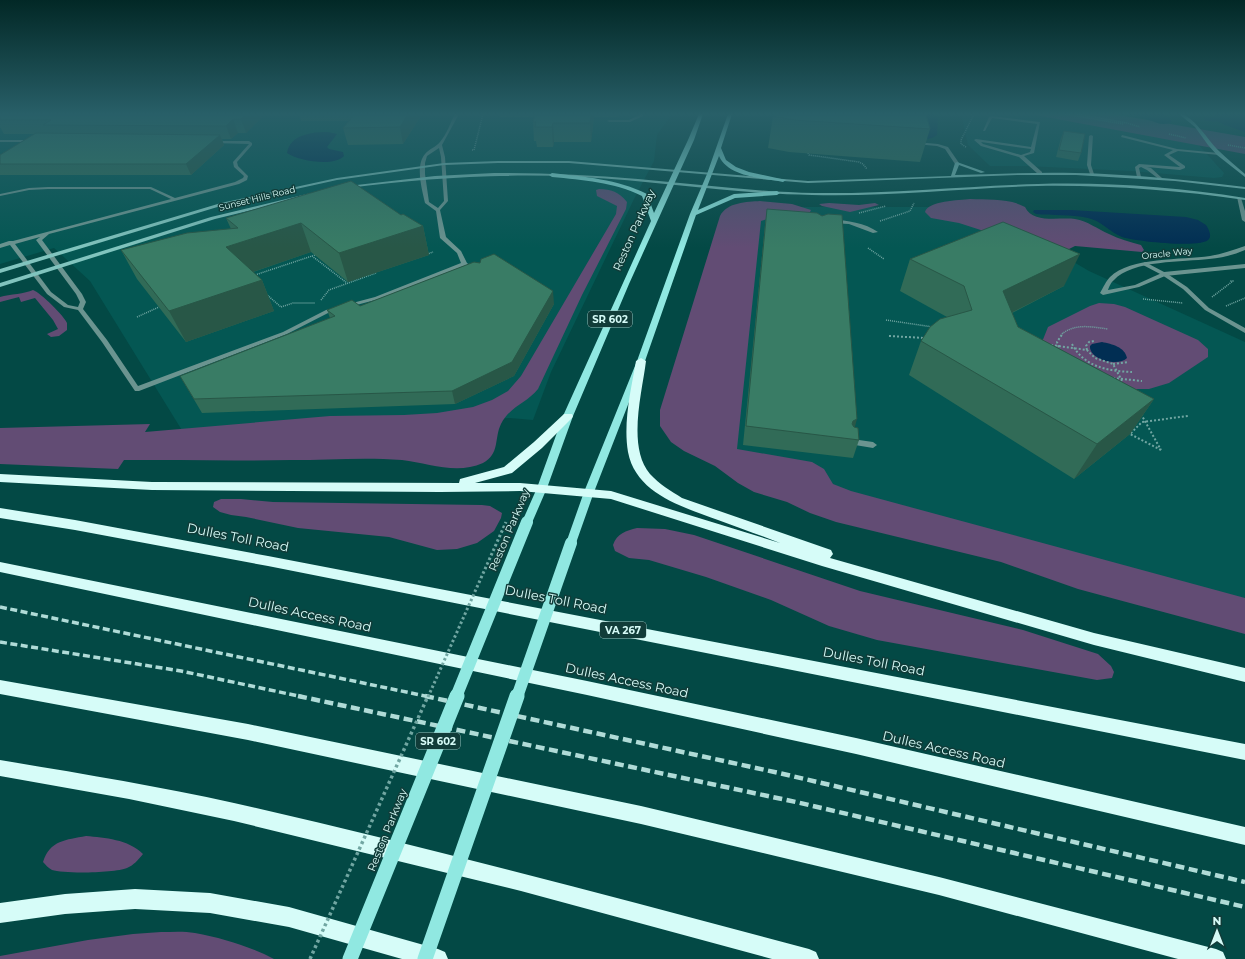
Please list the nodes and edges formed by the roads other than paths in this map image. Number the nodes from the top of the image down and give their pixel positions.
1 (238, 159) edge
2 (423, 159) edge
3 (443, 159) edge
4 (682, 159) edge
5 (715, 159) edge
6 (723, 159) edge
7 (953, 159) edge
8 (1024, 159) edge
9 (1089, 159) edge
10 (1171, 159) edge
11 (1225, 159) edge
12 (957, 163) junction
13 (444, 164) junction
14 (1141, 165) junction
15 (423, 167) junction
16 (676, 170) junction
17 (1040, 173) junction
18 (552, 174) junction
19 (710, 174) junction
20 (1092, 174) junction
21 (992, 175) junction
22 (952, 176) junction
23 (1245, 176) edge
24 (445, 177) junction
25 (1139, 177) junction
26 (424, 179) junction
27 (1160, 179) junction
28 (783, 180) junction
29 (671, 183) junction
30 (704, 186) junction
31 (343, 188) edge
32 (1245, 188) edge
33 (317, 193) edge
34 (776, 193) junction
35 (1245, 194) edge
36 (0, 195) edge
37 (1242, 198) edge
38 (174, 199) junction
39 (438, 210) junction
40 (693, 214) junction
41 (1245, 220) edge
42 (654, 222) junction
43 (824, 226) edge
44 (55, 231) junction
45 (875, 232) dead end
46 (10, 242) junction
47 (0, 246) edge
48 (1245, 248) edge
49 (51, 256) junction
50 (27, 264) junction
51 (464, 264) junction
52 (1145, 264) junction
53 (1245, 266) edge
54 (60, 267) junction
55 (475, 270) edge
56 (0, 272) edge
57 (1164, 274) junction
58 (34, 275) junction
59 (0, 285) edge
60 (80, 309) junction
61 (1245, 331) edge
62 (641, 361) junction
63 (568, 416) junction
64 (852, 442) edge
65 (873, 445) dead end
66 (0, 478) edge
67 (440, 488) junction
68 (542, 488) junction
69 (589, 492) junction
70 (0, 513) edge
71 (0, 567) edge
72 (927, 590) junction
73 (1245, 675) edge
74 (0, 687) edge
75 (1245, 752) edge
76 (0, 768) edge
77 (1245, 836) edge
78 (0, 913) edge
79 (350, 959) edge
80 (425, 959) edge
81 (438, 959) edge
82 (809, 959) edge
83 (1216, 959) edge

1 - 38 street
2 - 15 street
3 - 13 street
4 - 16 main road, Reston Parkway / SR 602
5 - 19 main road
6 - 28 main road
7 - 12 street
8 - 17 street
9 - 20 street
10 - 14 street
11 - 23 main road
12 - 21 main road
12 - 22 main road
13 - 15 main road, Sunset Hills Road
13 - 16 main road, Sunset Hills Road
13 - 24 street
14 - 25 street
14 - 27 street
15 - 26 street
15 - 49 main road, Sunset Hills Road
16 - 19 main road, Sunset Hills Road
16 - 29 main road, Reston Parkway / SR 602
17 - 20 main road, Sunset Hills Road
17 - 21 main road, Sunset Hills Road
18 - 24 main road
18 - 29 main road
18 - 42 main road
19 - 28 main road, Sunset Hills Road
19 - 30 main road
20 - 25 main road, Sunset Hills Road
21 - 22 main road, Sunset Hills Road
22 - 28 main road, Sunset Hills Road
24 - 26 main road
24 - 39 street
25 - 27 main road, Sunset Hills Road
26 - 31 main road
26 - 39 street
27 - 32 main road, Sunset Hills Road
29 - 30 main road
29 - 42 main road, Reston Parkway / SR 602
30 - 34 main road
30 - 40 main road
33 - 54 main road, Sunset Hills Road
34 - 37 main road
34 - 40 main road
35 - 37 main road
36 - 38 street
37 - 41 street
38 - 44 street
39 - 51 street
40 - 62 main road
42 - 63 main road, Reston Parkway / SR 602
43 - 45 street
44 - 46 street
44 - 49 street
46 - 47 street
46 - 50 street
48 - 52 street, Oracle Way
49 - 50 main road, Sunset Hills Road
49 - 54 street
50 - 56 main road, Sunset Hills Road
50 - 58 street
51 - 55 street
51 - 60 street
52 - 57 street
52 - 57 street, Oracle Way
53 - 57 street, Oracle Way
54 - 58 main road, Sunset Hills Road
54 - 60 street
57 - 61 street
58 - 59 main road, Sunset Hills Road
58 - 60 street
62 - 69 main road
62 - 72 highway
63 - 67 highway
63 - 68 main road, Reston Parkway / SR 602
64 - 65 street
66 - 67 highway
67 - 68 highway
68 - 69 highway
68 - 79 main road, Reston Parkway / SR 602, bridge
69 - 72 highway
69 - 80 main road, bridge
70 - 75 highway, Dulles Toll Road / VA 267
71 - 77 highway, Dulles Access Road
72 - 73 highway
74 - 83 highway
76 - 82 highway
78 - 81 highway

